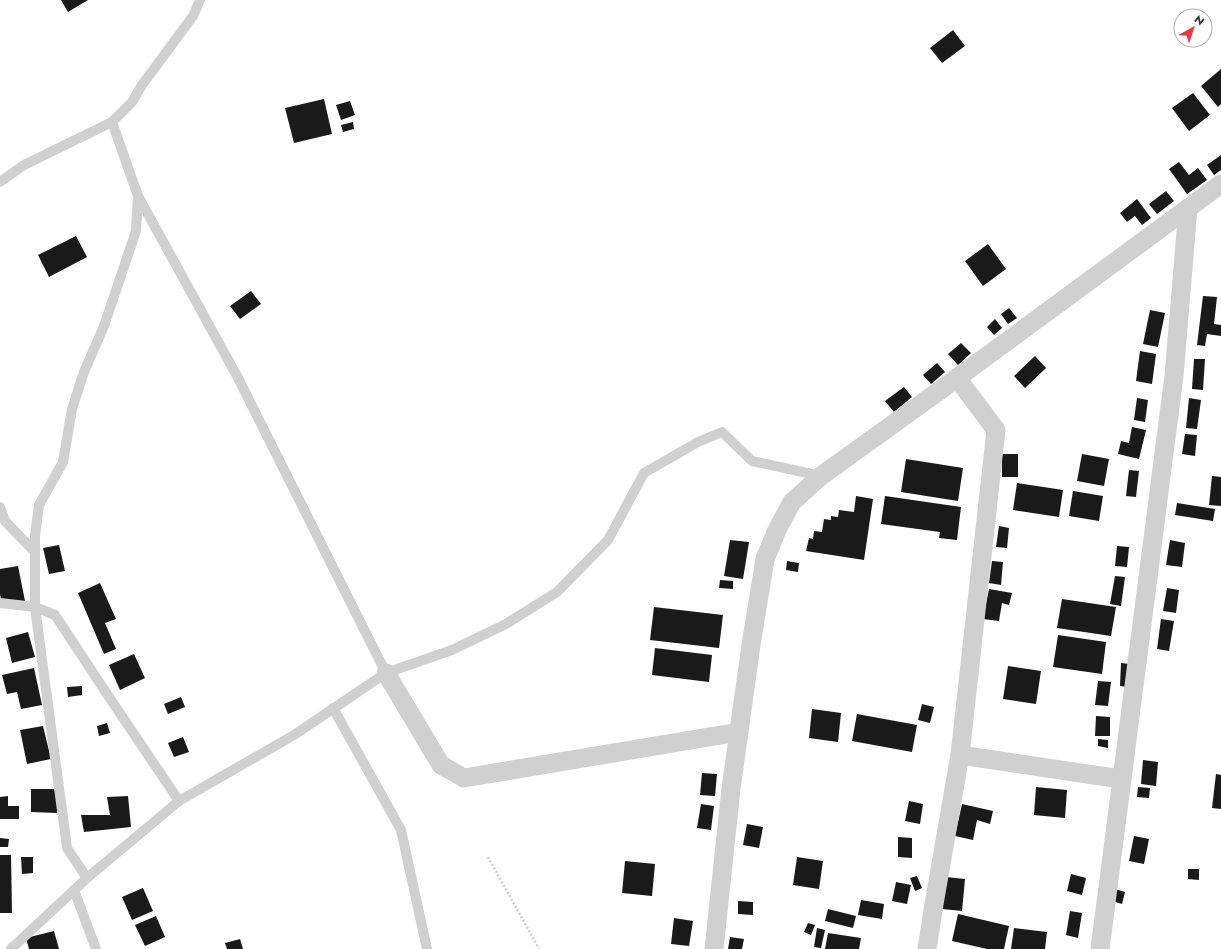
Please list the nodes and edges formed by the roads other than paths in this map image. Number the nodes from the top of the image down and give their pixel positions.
1 (200, 0) edge
2 (112, 122) junction
3 (0, 182) edge
4 (1221, 184) edge
5 (138, 196) junction
6 (1188, 208) junction
7 (957, 378) junction
8 (821, 476) junction
9 (0, 507) edge
10 (35, 552) junction
11 (0, 603) edge
12 (35, 607) junction
13 (386, 673) junction
14 (333, 708) junction
15 (739, 732) junction
16 (960, 755) junction
17 (1121, 779) junction
18 (179, 801) junction
19 (87, 878) junction
20 (74, 890) junction
21 (11, 949) edge
22 (96, 949) edge
23 (427, 949) edge
24 (714, 949) edge
25 (927, 949) edge
26 (1100, 949) edge

1 - 2 lane
2 - 3 lane
2 - 5 lane
4 - 6 street
5 - 10 lane
5 - 13 lane
6 - 7 street
6 - 17 street
7 - 8 street
7 - 16 street
8 - 13 lane
8 - 15 street
9 - 10 lane
10 - 12 lane
11 - 12 lane
12 - 18 lane
12 - 19 lane
13 - 14 lane
13 - 15 street
14 - 18 lane
14 - 23 lane
15 - 24 street
16 - 17 street
16 - 25 street
17 - 26 street
18 - 19 lane
19 - 20 lane
20 - 21 lane
20 - 22 lane

